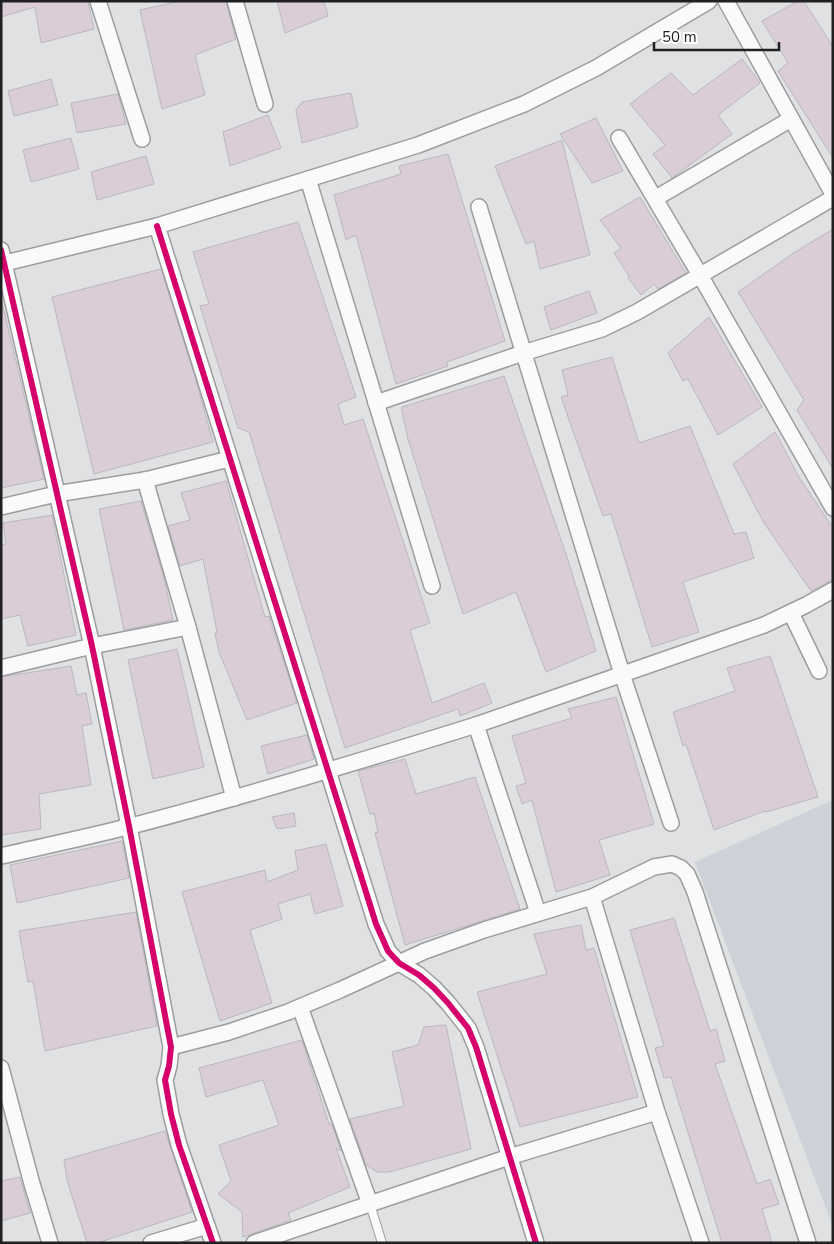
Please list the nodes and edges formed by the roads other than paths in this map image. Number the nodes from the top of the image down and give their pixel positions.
1 (98, 1) edge
2 (235, 1) edge
3 (709, 1) edge
4 (726, 1) edge
5 (265, 104) dead end
6 (791, 119) junction
7 (619, 138) dead end
8 (142, 139) dead end
9 (308, 179) junction
10 (833, 194) edge
11 (656, 198) junction
12 (833, 198) edge
13 (479, 207) dead end
14 (157, 226) junction
15 (2, 259) edge
16 (700, 275) junction
17 (523, 353) junction
18 (376, 403) junction
19 (229, 459) junction
20 (145, 480) junction
21 (56, 494) junction
22 (1, 507) edge
23 (833, 508) edge
24 (432, 586) dead end
25 (833, 590) edge
26 (791, 613) junction
27 (188, 627) junction
28 (92, 646) junction
29 (1, 668) edge
30 (820, 671) dead end
31 (622, 674) junction
32 (476, 726) junction
33 (329, 772) junction
34 (234, 798) junction
35 (671, 823) dead end
36 (129, 826) junction
37 (1, 856) edge
38 (592, 897) junction
39 (538, 913) junction
40 (399, 964) junction
41 (300, 1007) junction
42 (171, 1047) junction
43 (1, 1068) edge
44 (657, 1112) junction
45 (510, 1157) junction
46 (370, 1204) junction
47 (208, 1226) junction
48 (50, 1243) edge
49 (151, 1243) edge
50 (214, 1243) edge
51 (254, 1243) edge
52 (382, 1243) edge
53 (536, 1243) edge
54 (701, 1243) edge
55 (808, 1243) edge

1 - 8 street
2 - 5 street
3 - 9 street
4 - 6 street
6 - 10 street
6 - 11 street
7 - 11 street
9 - 14 street
9 - 18 street
11 - 16 street
12 - 16 street
13 - 17 street
14 - 15 street
14 - 19 street
15 - 21 street
16 - 17 street
16 - 23 street
17 - 18 street
17 - 31 street
18 - 24 street
19 - 20 street
19 - 33 street
20 - 21 street
20 - 27 street
21 - 22 street
21 - 28 street
25 - 26 street
26 - 30 street
26 - 31 street
27 - 28 street
27 - 34 street
28 - 29 street
28 - 36 street
31 - 32 street
31 - 35 street
32 - 33 street
32 - 39 street
33 - 34 street
33 - 40 street
34 - 36 street
36 - 37 street
36 - 42 street
38 - 39 street
38 - 44 street
38 - 55 street
39 - 40 street
40 - 41 street
40 - 45 street
41 - 42 street
41 - 46 street
42 - 47 street
43 - 48 street
44 - 45 street
44 - 54 street
45 - 46 street
45 - 53 street
46 - 51 street
46 - 52 lane
47 - 49 street
47 - 50 street

